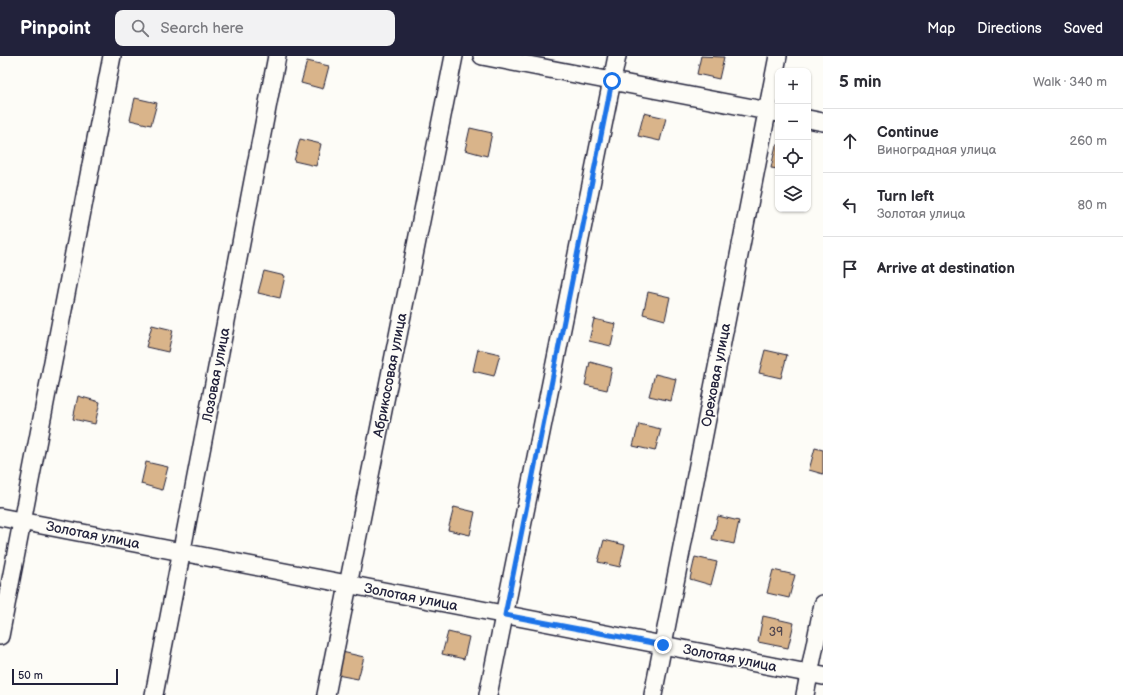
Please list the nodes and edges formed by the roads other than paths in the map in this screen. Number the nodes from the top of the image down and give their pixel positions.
1 (112, 56) edge
2 (277, 56) edge
3 (454, 56) edge
4 (482, 56) edge
5 (617, 56) edge
6 (778, 56) edge
7 (612, 81) junction
8 (773, 112) edge
9 (811, 120) edge
10 (823, 122) edge
11 (0, 517) edge
12 (22, 522) junction
13 (182, 552) junction
14 (348, 584) junction
15 (823, 604) edge
16 (505, 615) junction
17 (0, 636) edge
18 (663, 645) junction
19 (816, 674) edge
20 (154, 695) edge
21 (326, 695) edge
22 (488, 695) edge
23 (653, 695) edge
24 (805, 695) edge

1 - 12 street
2 - 13 street, Лозовая улица
3 - 14 street, Абрикосовая улица
4 - 7 street
5 - 7 street
6 - 8 street, Ореховая улица
7 - 8 street
7 - 16 street
8 - 18 street, Ореховая улица
9 - 10 street
11 - 12 street, Золотая улица
12 - 13 street, Золотая улица
12 - 17 street
13 - 14 street, Золотая улица
13 - 20 street, Лозовая улица
14 - 16 street, Золотая улица
14 - 21 street, Абрикосовая улица
15 - 19 street
16 - 18 street, Золотая улица
16 - 22 street
18 - 19 street, Золотая улица
18 - 23 street, Ореховая улица
19 - 24 street

